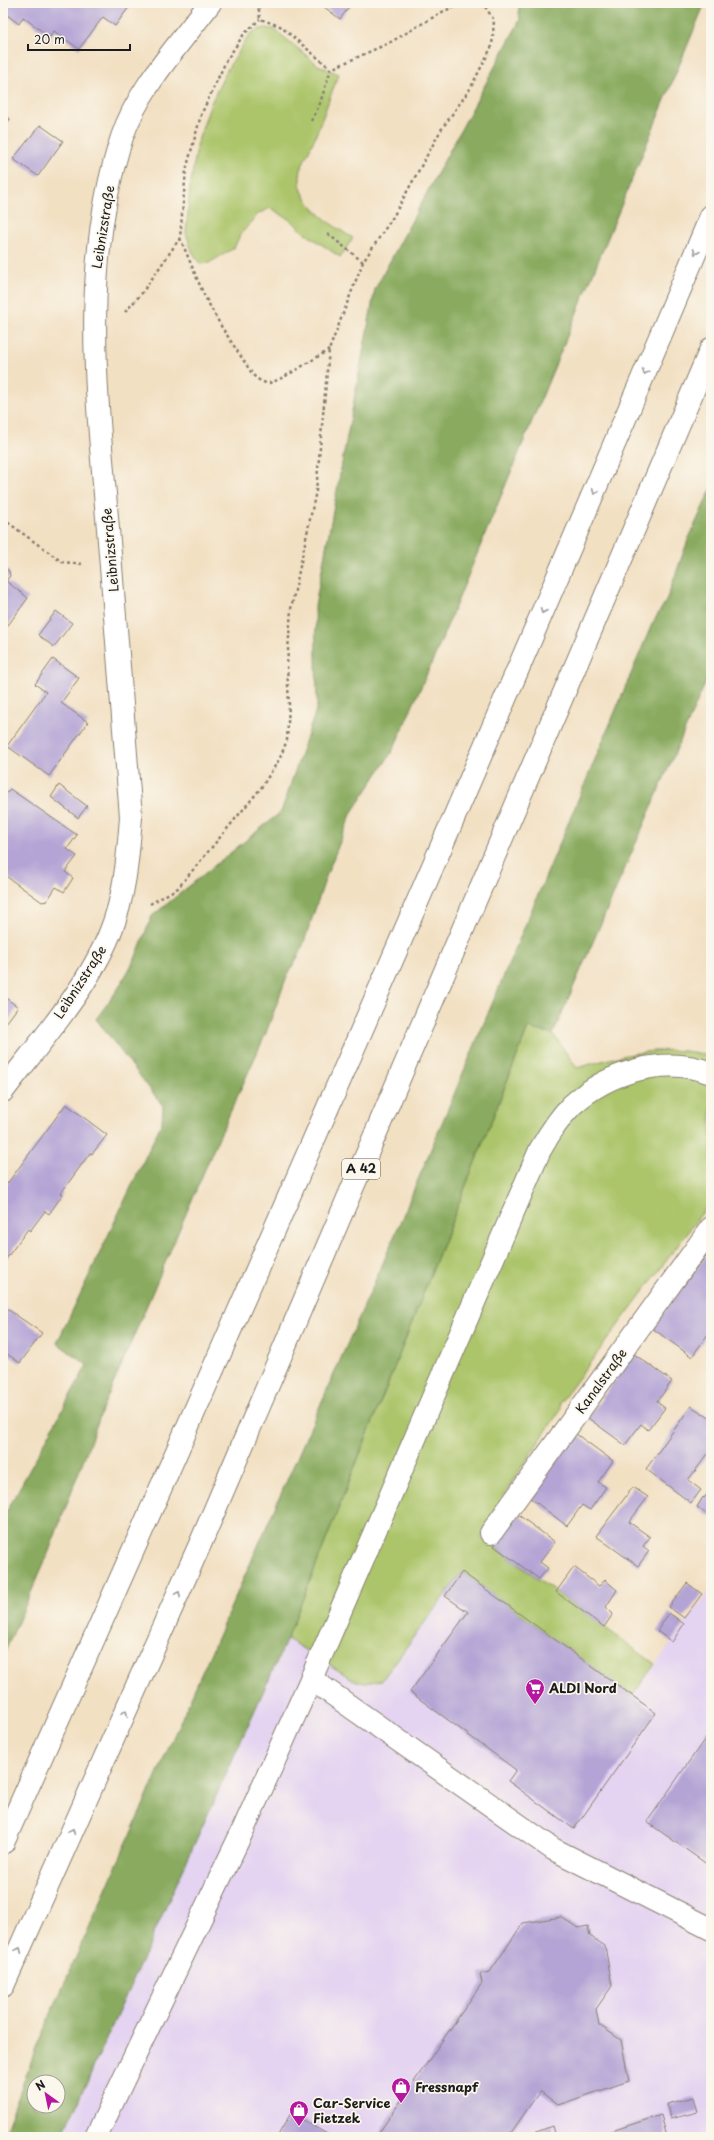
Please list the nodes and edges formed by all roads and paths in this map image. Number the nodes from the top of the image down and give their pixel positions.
1 (210, 3) edge
2 (258, 3) edge
3 (464, 3) edge
4 (474, 3) edge
5 (260, 19) junction
6 (331, 69) junction
7 (311, 121) dead end
8 (711, 216) edge
9 (328, 234) dead end
10 (180, 238) junction
11 (363, 262) junction
12 (94, 332) junction
13 (711, 349) edge
14 (329, 350) junction
15 (3, 519) edge
16 (111, 567) junction
17 (118, 906) junction
18 (711, 1073) edge
19 (3, 1091) edge
20 (711, 1228) edge
21 (491, 1533) dead end
22 (311, 1679) junction
23 (3, 1843) edge
24 (711, 1929) edge
25 (3, 1986) edge
26 (96, 2137) edge

1 - 12 main road, Leibnizstraße
2 - 5 path
3 - 6 path
4 - 11 path
5 - 6 path
5 - 10 path
6 - 7 path
8 -> 23 main road
9 - 11 path
10 - 12 path
10 - 14 path
11 - 14 path
12 - 16 main road, Leibnizstraße
25 -> 13 main road, A 42
14 - 17 path
15 - 16 path
16 - 17 main road, Leibnizstraße
17 - 19 main road, Leibnizstraße
18 - 22 main road
20 - 21 main road, Kanalstraße
22 - 24 main road
22 - 26 main road

